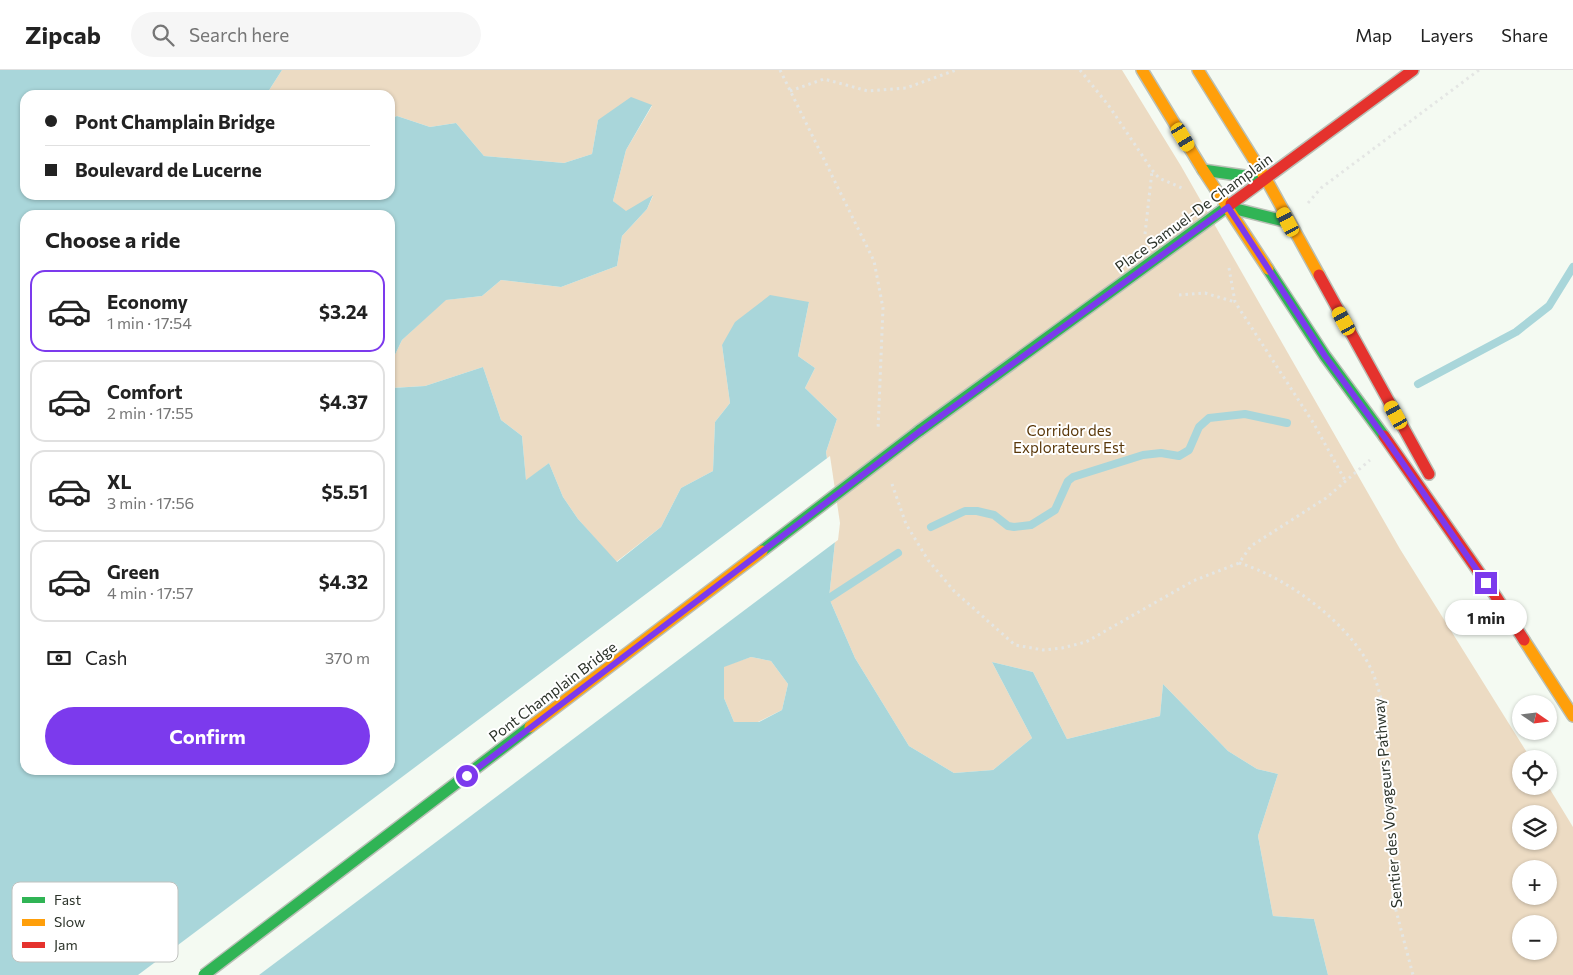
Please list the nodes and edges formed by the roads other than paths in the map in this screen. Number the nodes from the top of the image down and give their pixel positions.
1 (1142, 70) edge
2 (1198, 70) edge
3 (1413, 70) edge
4 (1203, 170) junction
5 (1266, 180) junction
6 (1228, 207) junction
7 (1288, 222) junction
8 (919, 432) joint
9 (1436, 488) dead end
10 (1446, 505) dead end
11 (1496, 598) junction
12 (1573, 716) edge
13 (204, 975) edge

1 - 4 main road
2 - 5 main road
3 - 5 main road, Place Samuel-De Champlain
4 - 5 main road
4 - 6 main road
5 - 6 main road, Place Samuel-De Champlain
5 - 7 main road
6 - 7 main road
6 - 8 main road, Place Samuel-De Champlain
6 - 11 main road
7 - 9 main road
8 - 13 main road, Pont Champlain Bridge, bridge
10 - 11 main road
11 - 12 main road

